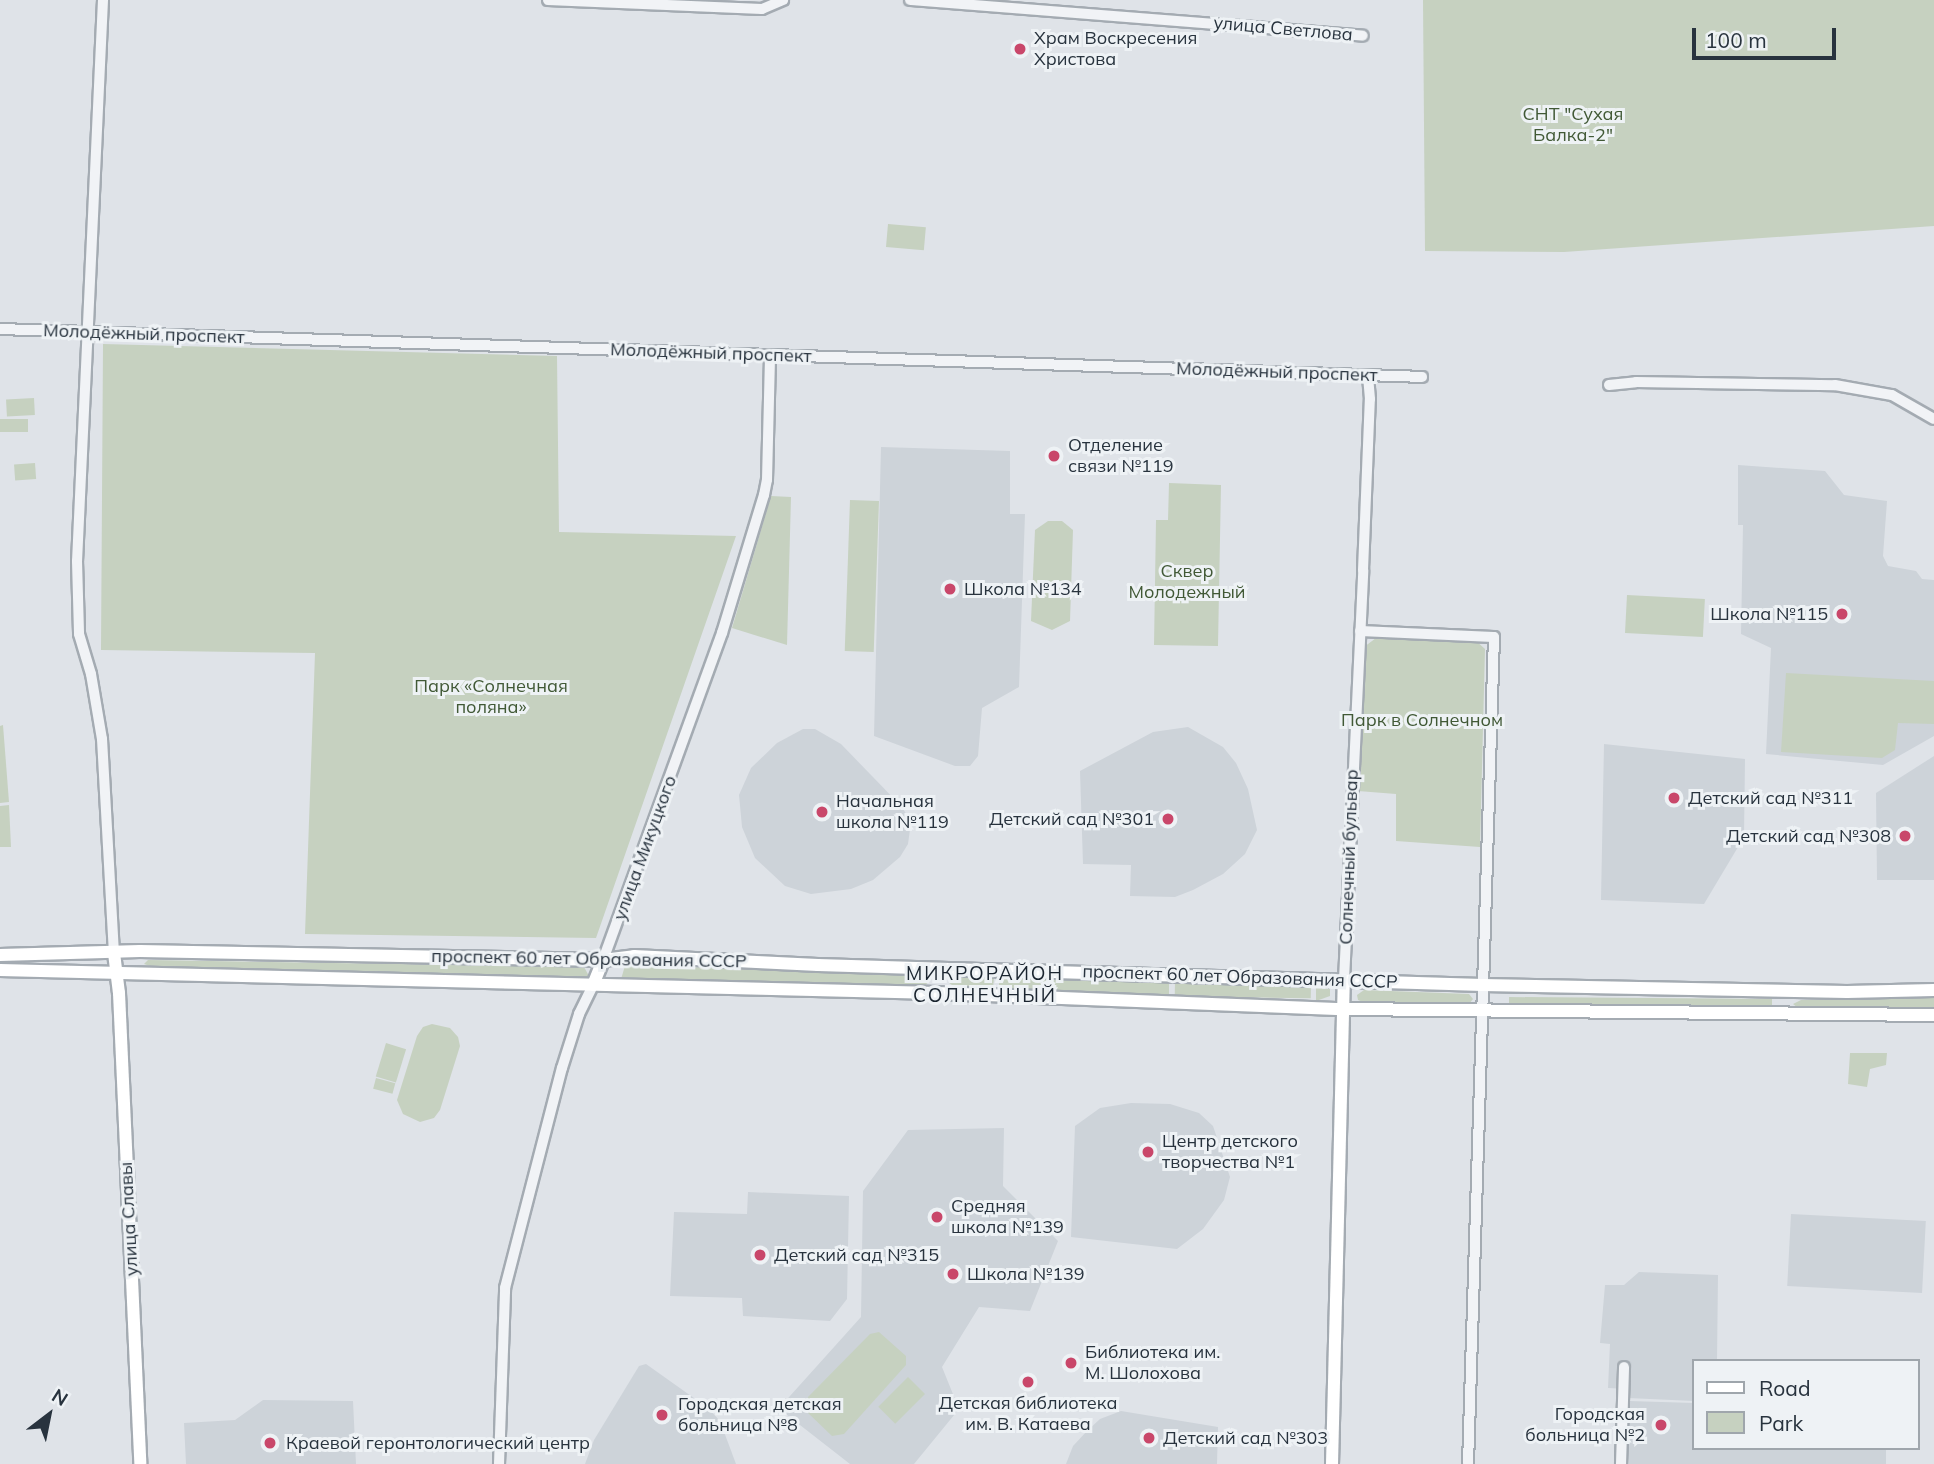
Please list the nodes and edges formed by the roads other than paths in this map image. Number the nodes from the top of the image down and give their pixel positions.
1 (103, 0) edge
2 (548, 0) edge
3 (783, 0) edge
4 (910, 0) edge
5 (1363, 36) dead end
6 (0, 330) edge
7 (88, 332) junction
8 (770, 355) junction
9 (1368, 376) junction
10 (1422, 377) dead end
11 (1609, 385) dead end
12 (1934, 419) edge
13 (1360, 631) junction
14 (114, 953) junction
15 (0, 955) edge
16 (603, 960) junction
17 (939, 969) junction
18 (0, 970) edge
19 (117, 974) junction
20 (1344, 980) junction
21 (593, 985) junction
22 (1483, 985) junction
23 (1934, 990) edge
24 (1787, 991) junction
25 (937, 993) junction
26 (1343, 1009) junction
27 (1483, 1011) junction
28 (1782, 1015) junction
29 (1934, 1015) edge
30 (1624, 1367) dead end
31 (140, 1464) edge
32 (499, 1464) edge
33 (1332, 1464) edge
34 (1468, 1464) edge
35 (1621, 1464) edge

1 - 7 street
2 - 3 street
4 - 5 street, улица Светлова
6 - 7 street, Молодёжный проспект
7 - 8 street, Молодёжный проспект
7 - 14 street
8 - 9 street, Молодёжный проспект
8 - 16 street, улица Микуцкого
9 - 10 street, Молодёжный проспект
9 - 13 street, Солнечный бульвар
11 - 12 street
13 - 20 street, Солнечный бульвар
13 - 22 street
14 - 15 main road, проспект 60 лет Образования СССР
14 - 16 main road, проспект 60 лет Образования СССР
14 - 19 main road, улица Славы
16 - 17 main road, проспект 60 лет Образования СССР
16 - 21 main road, улица Микуцкого
17 - 20 main road, проспект 60 лет Образования СССР
17 - 25 main road
18 - 19 main road, проспект 60 лет Образования СССР
19 - 21 main road, проспект 60 лет Образования СССР
19 - 31 main road, улица Славы
20 - 22 main road, проспект 60 лет Образования СССР
20 - 26 main road, Солнечный бульвар
21 - 25 main road, проспект 60 лет Образования СССР
21 - 32 street, улица Микуцкого
22 - 24 main road, проспект 60 лет Образования СССР
22 - 27 street
23 - 24 main road, проспект 60 лет Образования СССР
24 - 28 main road
25 - 26 main road, проспект 60 лет Образования СССР
26 - 27 main road, проспект 60 лет Образования СССР
26 - 33 main road, Солнечный бульвар
27 - 28 main road, проспект 60 лет Образования СССР
27 - 34 street
28 - 29 main road, проспект 60 лет Образования СССР
30 - 35 street

